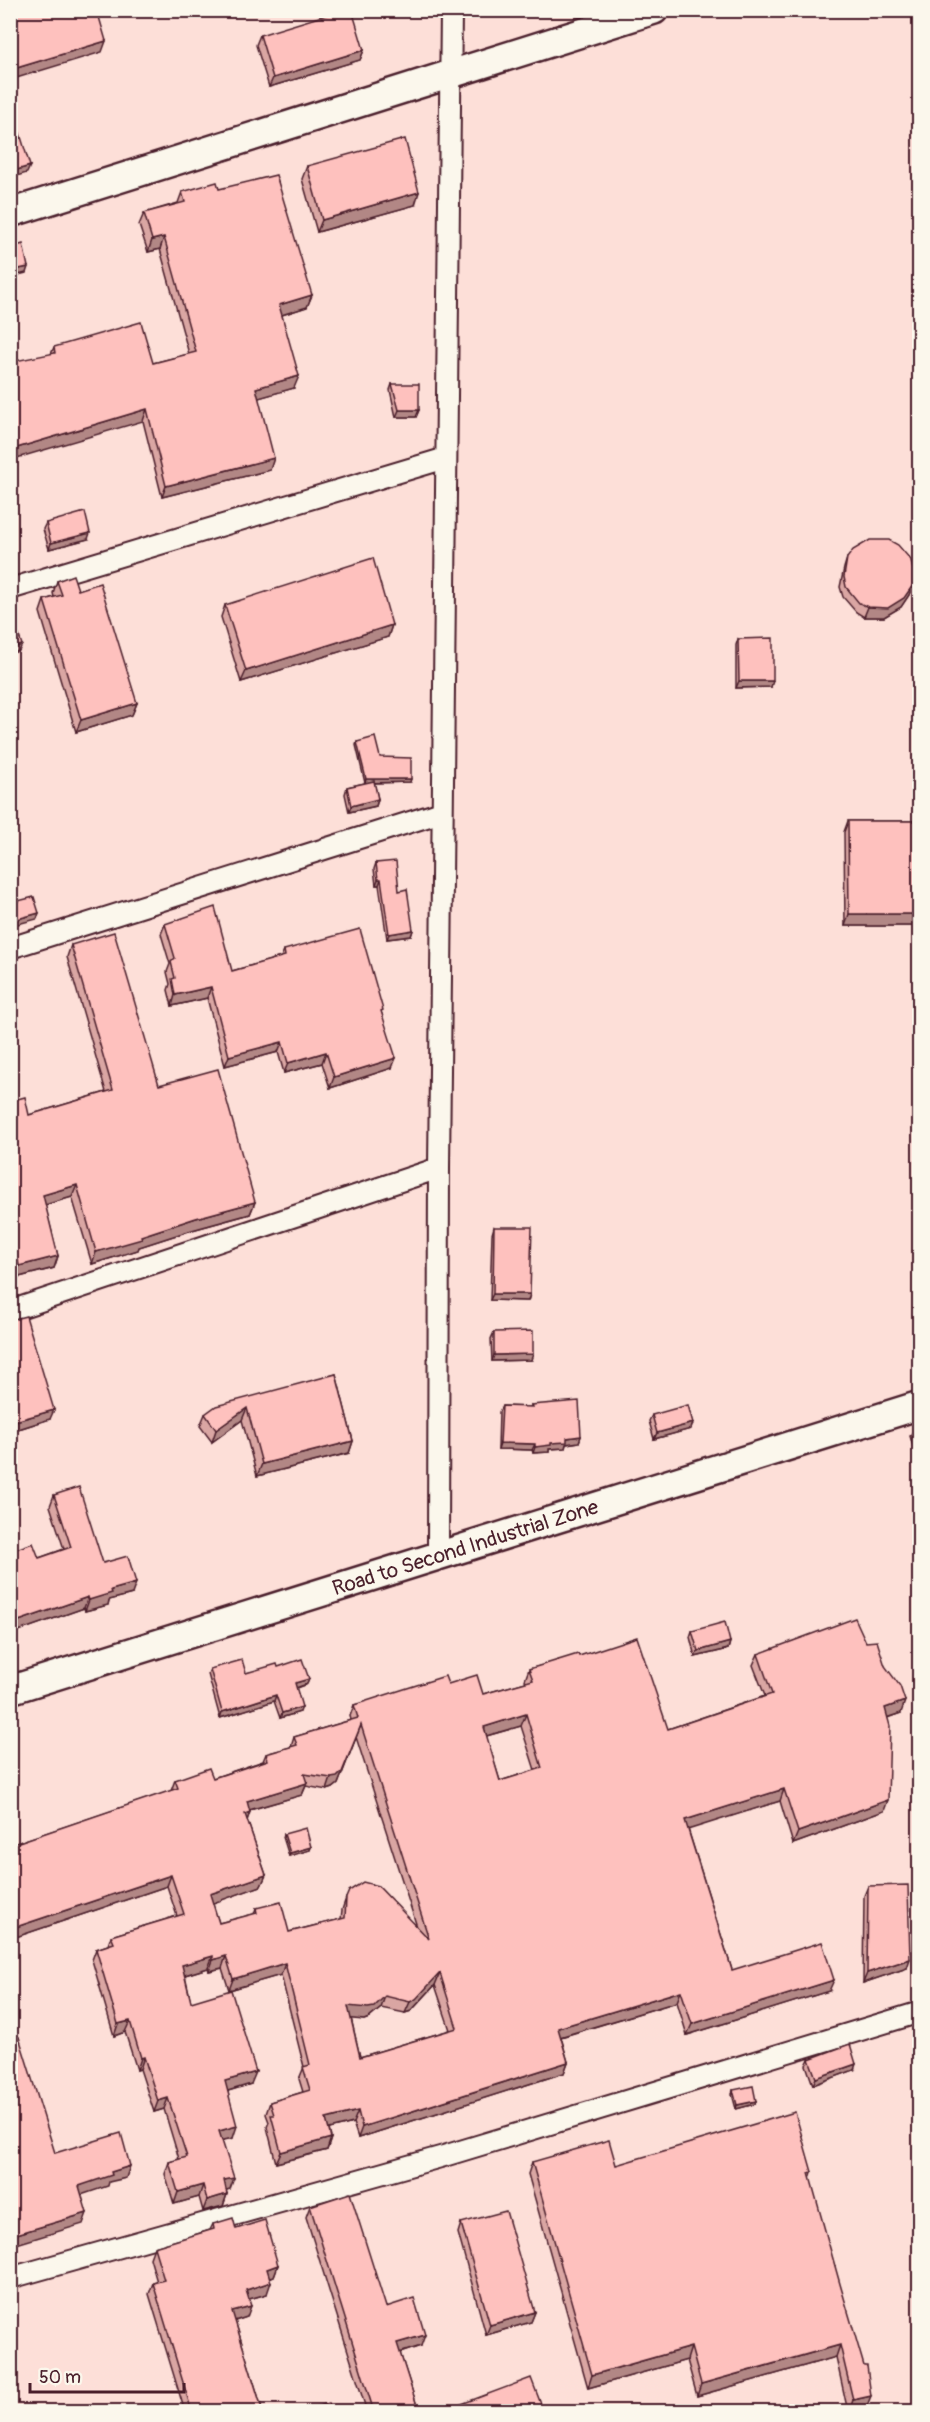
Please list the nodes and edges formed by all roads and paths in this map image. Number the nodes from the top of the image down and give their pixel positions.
1 (452, 10) edge
2 (654, 10) edge
3 (451, 75) junction
4 (10, 213) edge
5 (446, 458) junction
6 (10, 589) edge
7 (442, 812) junction
8 (10, 948) edge
9 (439, 1168) junction
10 (10, 1311) edge
11 (920, 1405) edge
12 (438, 1556) junction
13 (10, 1690) edge
14 (917, 2013) dead end
15 (10, 2278) edge

1 - 3 street
2 - 3 street
3 - 4 street
3 - 5 street
5 - 6 street
5 - 7 street
7 - 8 street
7 - 9 street
9 - 10 street
9 - 12 street
11 - 12 street, Road to Second Industrial Zone
12 - 13 street, Road to Second Industrial Zone
14 - 15 street

